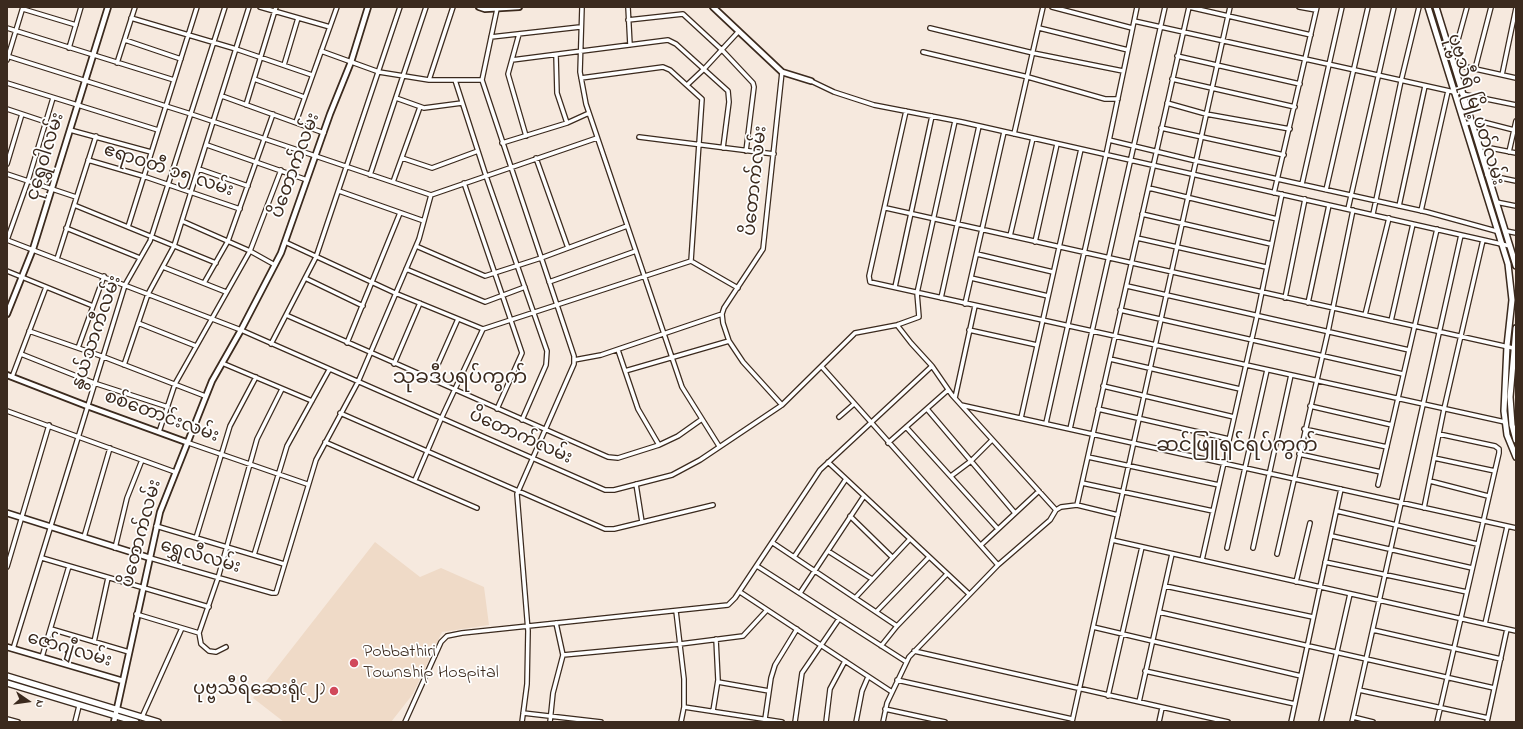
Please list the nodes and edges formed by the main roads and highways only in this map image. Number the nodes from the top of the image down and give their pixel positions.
1 (1428, 7) edge
2 (1436, 7) edge
3 (1516, 266) edge
4 (1516, 328) edge
5 (1514, 426) edge
6 (1516, 440) edge
7 (1516, 457) edge
8 (7, 676) edge
9 (7, 683) edge
10 (136, 722) edge
11 (157, 722) edge

1 - 7 main road, ပုဗ္ဗသီရိ မြို့ပတ်လမ်း
2 - 3 main road, ပုဗ္ဗသီရိ မြို့ပတ်လမ်း
4 - 5 main road
5 - 6 main road
8 - 11 main road
9 - 10 main road

